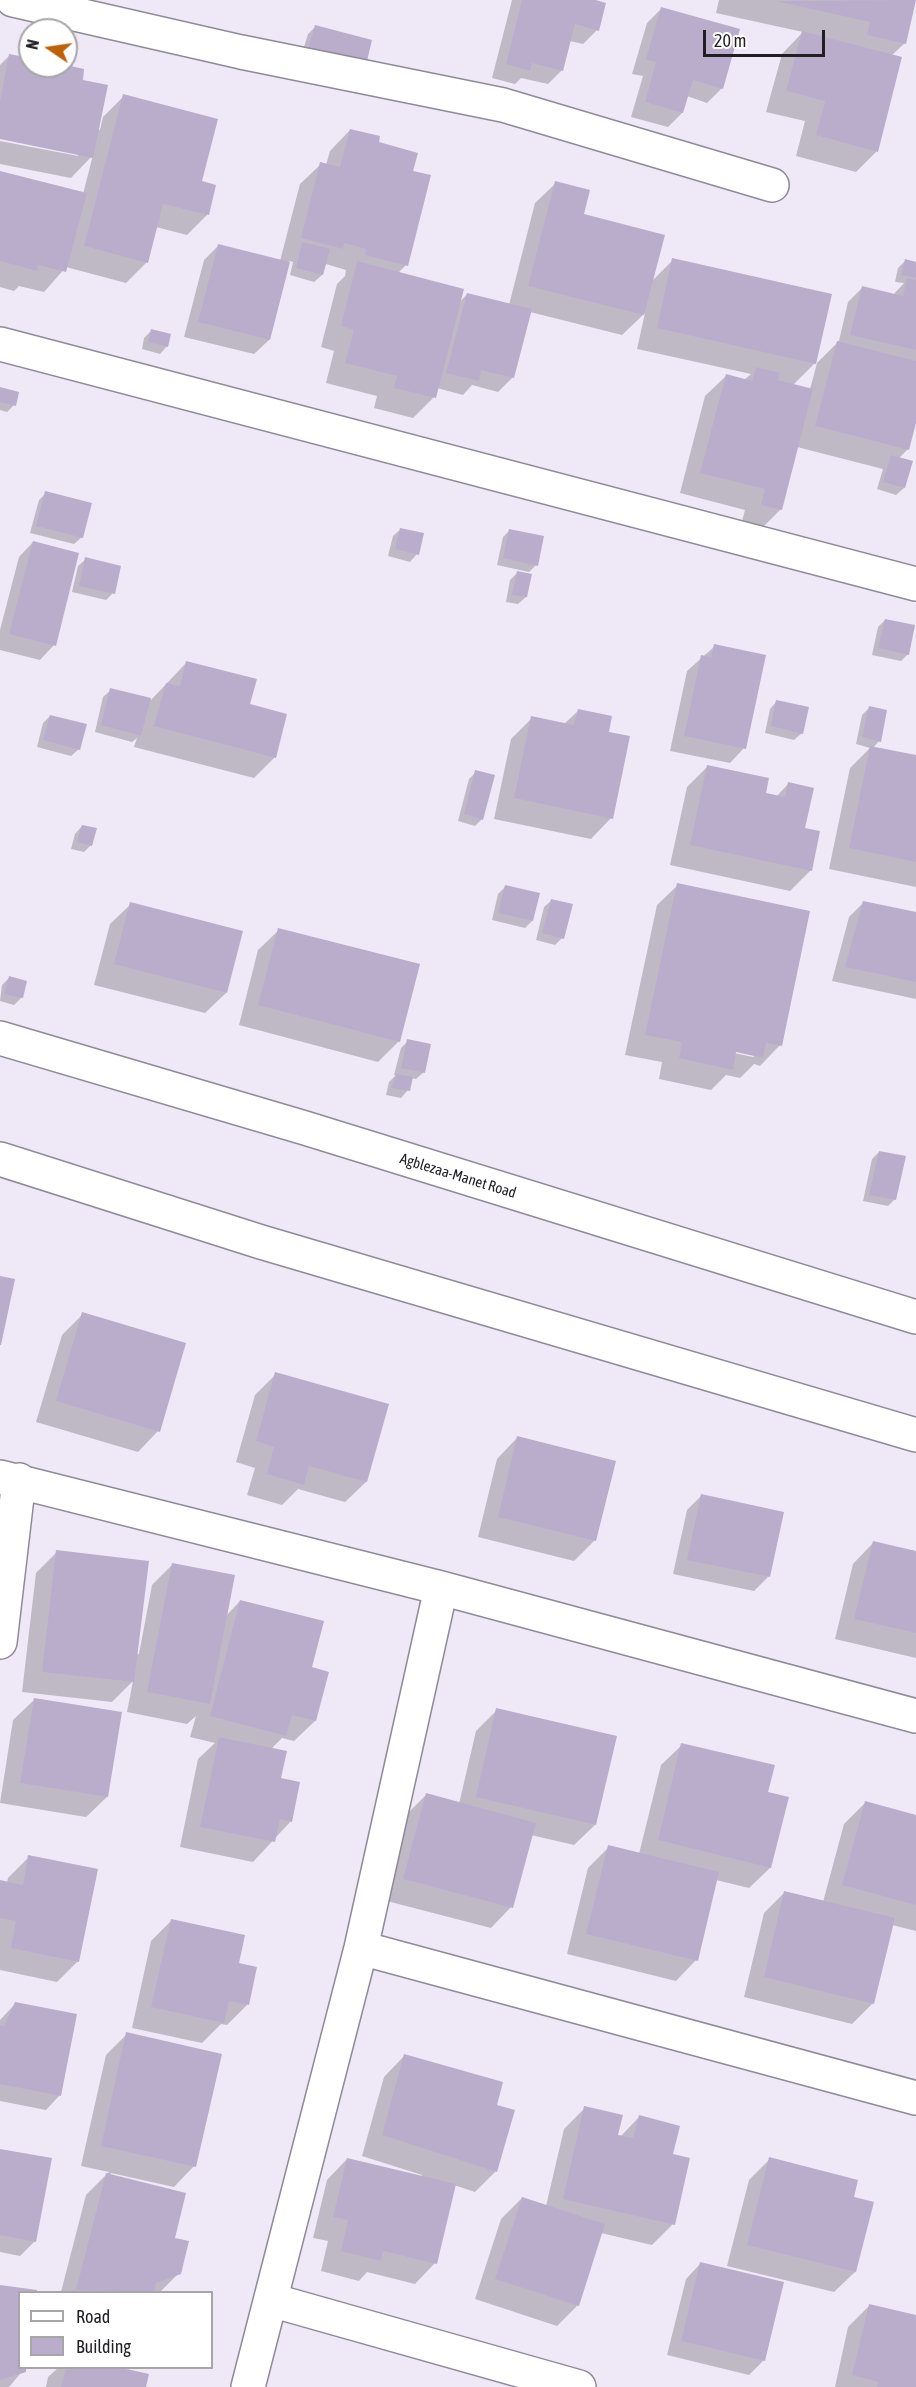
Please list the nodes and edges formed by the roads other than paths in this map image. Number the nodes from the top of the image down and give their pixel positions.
1 (13, 0) edge
2 (771, 185) dead end
3 (0, 344) edge
4 (916, 584) edge
5 (0, 1038) edge
6 (0, 1159) edge
7 (916, 1317) edge
8 (916, 1435) edge
9 (9, 1478) edge
10 (441, 1588) junction
11 (0, 1642) edge
12 (916, 1716) edge
13 (361, 1948) junction
14 (916, 2098) edge
15 (271, 2300) junction
16 (248, 2387) edge
17 (579, 2387) edge

1 - 2 street
3 - 4 street
5 - 7 street, Agblezaa-Manet Road
6 - 8 street
9 - 10 street
9 - 11 street
10 - 12 street
10 - 13 street
13 - 14 street
13 - 15 street
15 - 16 street
15 - 17 street

